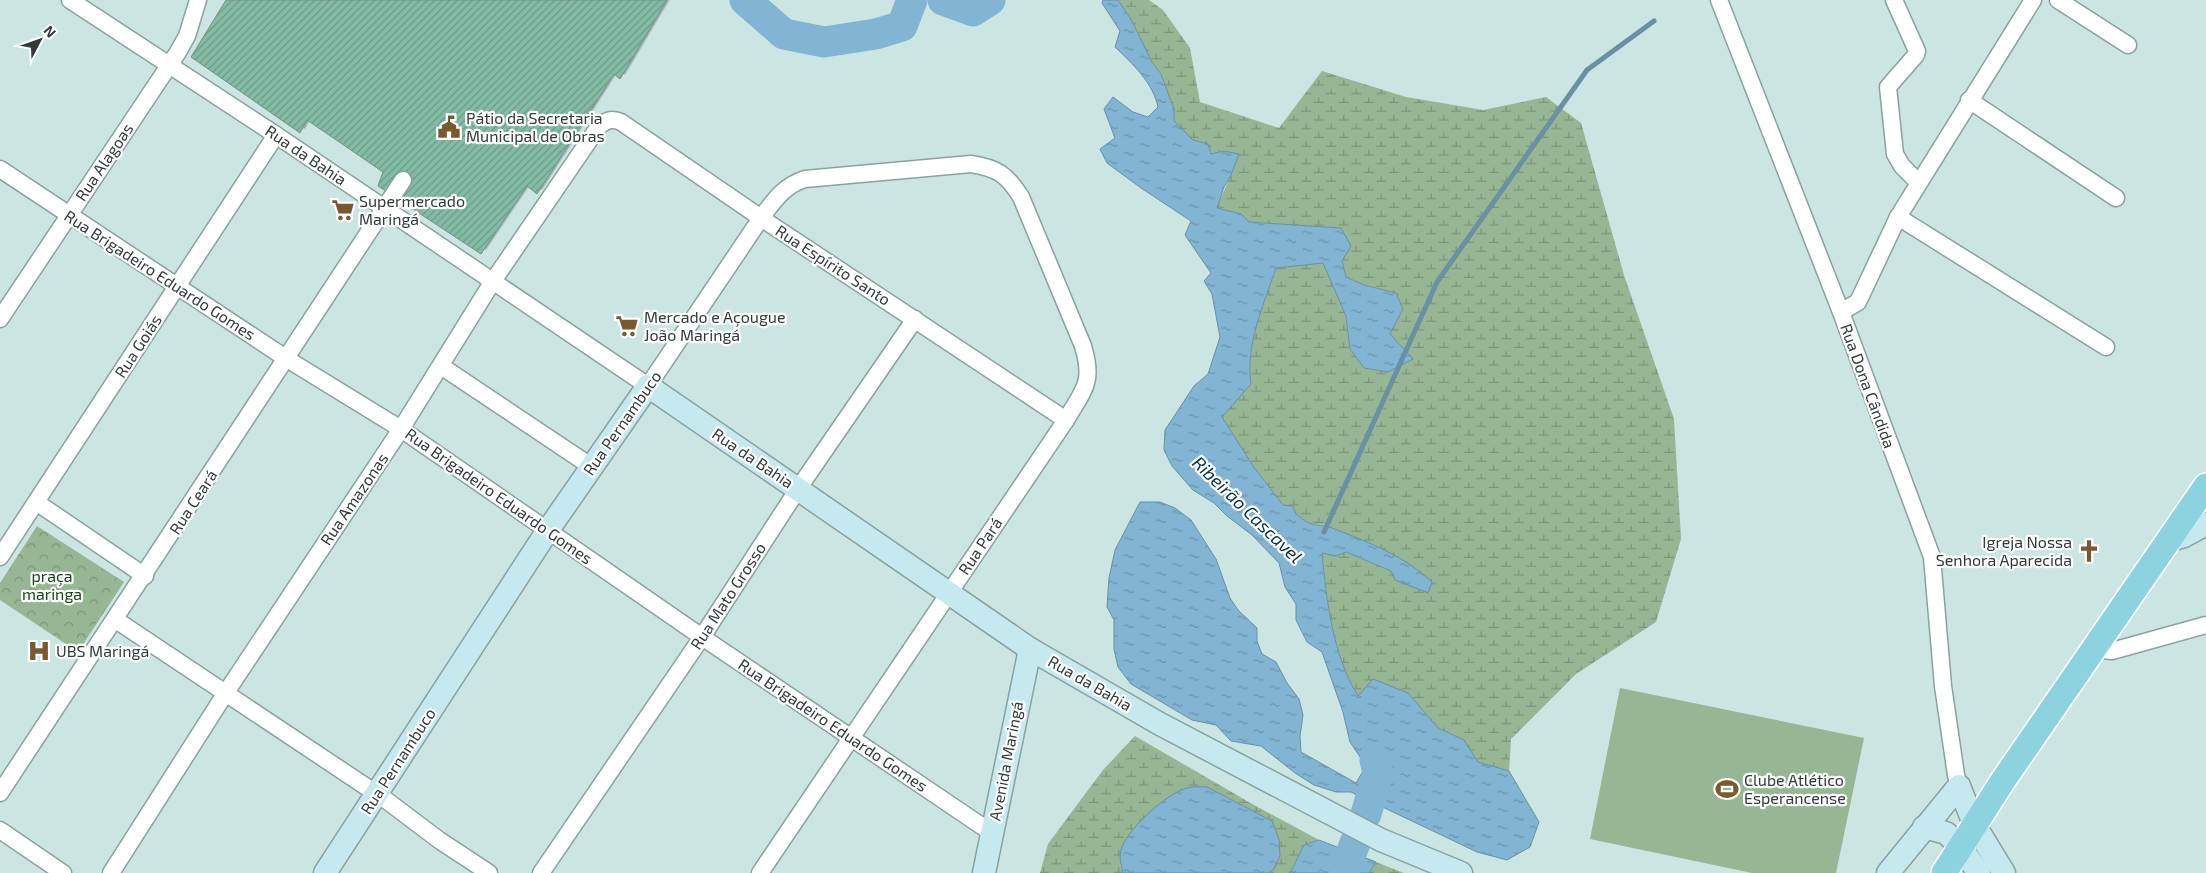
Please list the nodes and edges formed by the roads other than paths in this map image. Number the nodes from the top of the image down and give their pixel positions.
1 (70, 0) edge
2 (198, 0) edge
3 (1719, 0) edge
4 (1894, 0) edge
5 (2033, 0) edge
6 (2058, 0) edge
7 (2128, 45) dead end
8 (170, 65) junction
9 (1969, 100) junction
10 (599, 126) joint
11 (276, 135) junction
12 (0, 169) edge
13 (403, 180) dead end
14 (1918, 182) junction
15 (1021, 197) joint
16 (2116, 198) dead end
17 (385, 209) junction
18 (68, 214) junction
19 (1898, 217) junction
20 (761, 218) junction
21 (493, 281) junction
22 (177, 287) junction
23 (1841, 312) junction
24 (0, 319) edge
25 (914, 319) junction
26 (2106, 347) dead end
27 (287, 359) junction
28 (441, 366) junction
29 (648, 386) junction
30 (1066, 420) junction
31 (401, 429) junction
32 (592, 467) junction
33 (2206, 486) edge
34 (798, 489) junction
35 (36, 502) junction
36 (2206, 524) edge
37 (548, 530) junction
38 (2168, 540) junction
39 (0, 555) edge
40 (145, 576) junction
41 (948, 592) junction
42 (116, 620) junction
43 (2206, 625) edge
44 (702, 637) junction
45 (1030, 649) junction
46 (2093, 649) junction
47 (225, 694) junction
48 (852, 738) junction
49 (1959, 786) junction
50 (0, 793) edge
51 (377, 794) junction
52 (1974, 824) junction
53 (1924, 827) junction
54 (0, 830) edge
55 (992, 833) junction
56 (1960, 846) junction
57 (63, 873) edge
58 (111, 873) edge
59 (324, 873) edge
60 (489, 873) edge
61 (541, 873) edge
62 (760, 873) edge
63 (984, 873) edge
64 (1461, 873) edge
65 (1888, 873) edge
66 (1944, 873) edge
67 (1978, 873) edge
68 (2004, 873) edge

1 - 8 street, Rua da Bahia
2 - 8 street, Rua Alagoas
3 - 23 street, Rua Dona Cândida
4 - 14 street
5 - 9 street
6 - 7 street
8 - 11 street, Rua da Bahia
8 - 18 street, Rua Alagoas
9 - 14 street
9 - 16 street
10 - 20 street, Rua Espírito Santo
10 - 21 street, Rua Amazonas
11 - 17 street, Rua da Bahia
11 - 22 street, Rua Goiás
12 - 18 street, Rua Brigadeiro Eduardo Gomes
13 - 17 street, Rua Ceará
14 - 19 street
15 - 20 street, Rua Pernambuco
15 - 30 street, Rua Pará
17 - 21 street, Rua da Bahia
17 - 27 street, Rua Ceará
18 - 22 street, Rua Brigadeiro Eduardo Gomes
18 - 24 street, Rua Alagoas
19 - 23 street
19 - 26 street
20 - 25 street, Rua Espírito Santo
20 - 29 street, Rua Pernambuco
21 - 28 street, Rua Amazonas
21 - 29 street, Rua da Bahia
22 - 27 street, Rua Brigadeiro Eduardo Gomes
22 - 35 street, Rua Goiás
23 - 49 street, Rua Dona Cândida
25 - 30 street, Rua Espírito Santo
25 - 34 street, Rua Mato Grosso
27 - 31 street, Rua Brigadeiro Eduardo Gomes
27 - 40 street, Rua Ceará
28 - 31 street, Rua Amazonas
28 - 32 street
29 - 32 street, Rua Pernambuco
29 - 34 street, Rua da Bahia
30 - 41 street, Rua Pará
31 - 37 street, Rua Brigadeiro Eduardo Gomes
31 - 47 street, Rua Amazonas
32 - 37 street, Rua Pernambuco
33 - 38 main road
34 - 41 street, Rua da Bahia
34 - 44 street, Rua Mato Grosso
35 - 39 street, Rua Goiás
35 - 40 street
36 - 38 street
37 - 44 street, Rua Brigadeiro Eduardo Gomes
37 - 51 street, Rua Pernambuco
38 - 46 main road
40 - 42 street, Rua Ceará
41 - 45 street, Rua da Bahia
41 - 48 street, Rua Pará
42 - 47 street
42 - 50 street, Rua Ceará
43 - 46 street
44 - 48 street, Rua Brigadeiro Eduardo Gomes
44 - 61 street, Rua Mato Grosso
45 - 55 street, Avenida Maringá
45 - 64 street, Rua da Bahia
46 - 52 main road
47 - 51 street
47 - 58 street, Rua Amazonas
48 - 55 street, Rua Brigadeiro Eduardo Gomes
48 - 62 street, Rua Pará
49 - 52 street
49 - 53 street
51 - 59 street, Rua Pernambuco
51 - 60 street
52 - 56 main road
52 - 68 street
53 - 56 street
53 - 65 street
54 - 57 street
55 - 63 street, Avenida Maringá
56 - 66 main road
56 - 67 street

